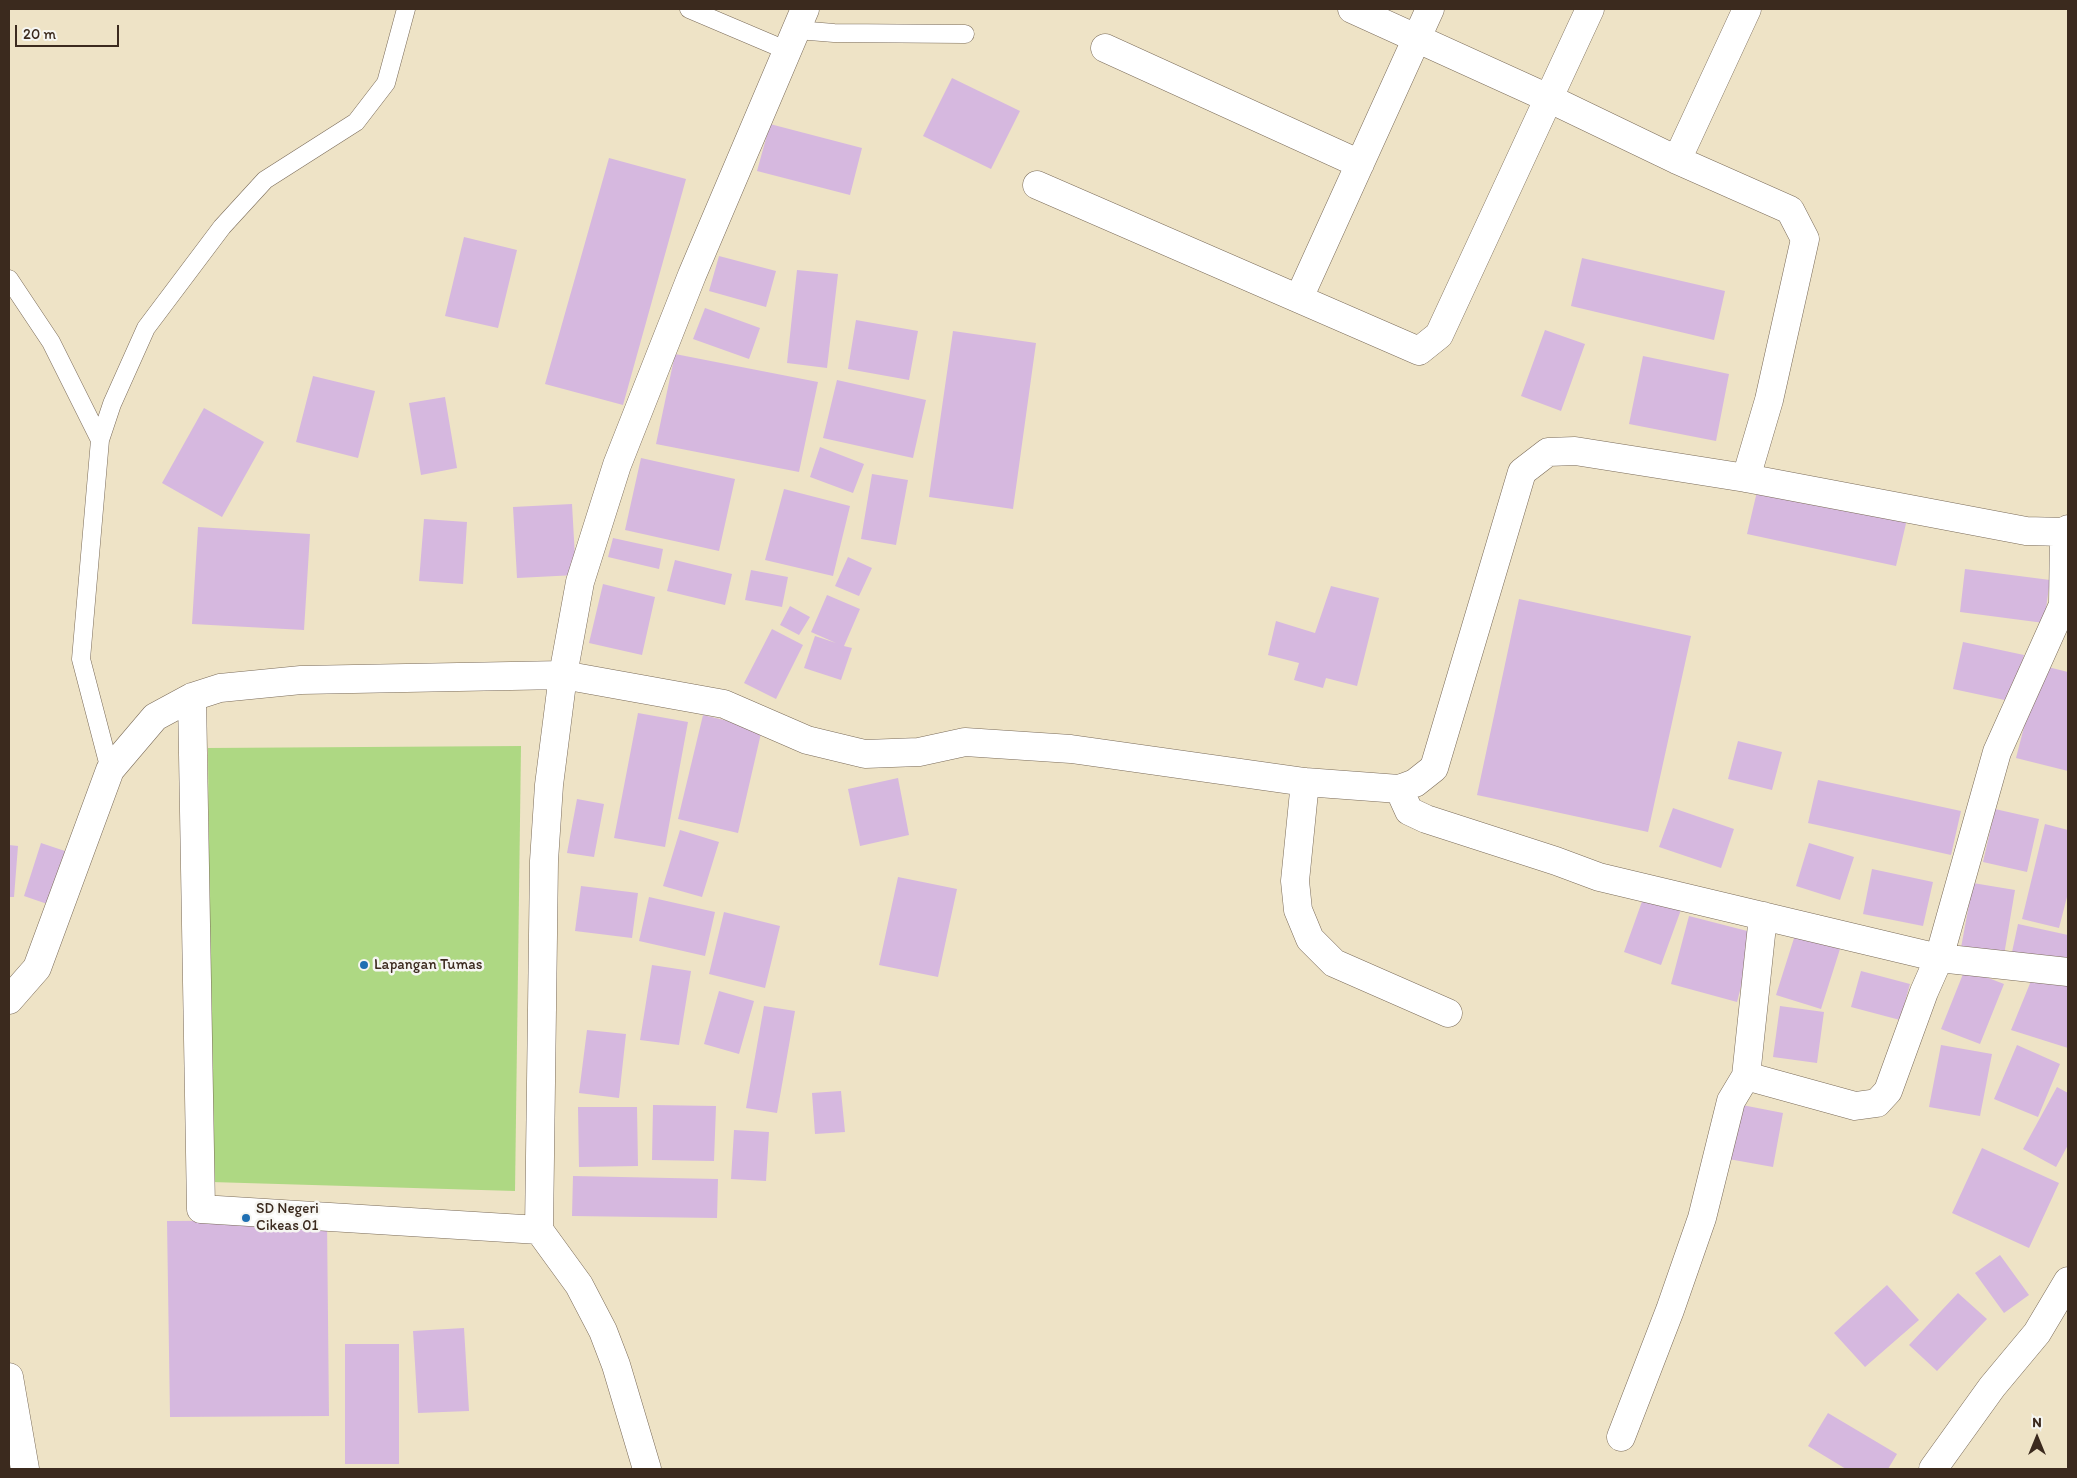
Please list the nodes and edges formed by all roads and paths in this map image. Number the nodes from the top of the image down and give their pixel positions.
1 (406, 9) edge
2 (689, 9) edge
3 (1352, 9) edge
4 (1430, 9) edge
5 (1590, 9) edge
6 (1747, 9) edge
7 (796, 30) edge
8 (965, 34) dead end
9 (1416, 39) junction
10 (1105, 48) dead end
11 (1548, 98) junction
12 (1677, 160) junction
13 (1360, 164) junction
14 (1037, 184) dead end
15 (9, 279) edge
16 (1299, 298) junction
17 (100, 440) junction
18 (1746, 478) junction
19 (2067, 531) edge
20 (563, 675) junction
21 (192, 697) junction
22 (110, 770) junction
23 (1305, 782) junction
24 (1399, 789) junction
25 (1763, 916) junction
26 (1940, 958) junction
27 (2068, 972) edge
28 (9, 1000) edge
29 (1448, 1013) dead end
30 (1746, 1076) junction
31 (538, 1230) junction
32 (2068, 1281) edge
33 (9, 1377) edge
34 (1621, 1437) dead end
35 (25, 1469) edge
36 (647, 1469) edge
37 (1933, 1469) edge

1 - 17 lane
2 - 7 lane
3 - 9 street
4 - 9 street
5 - 11 street
6 - 12 street
7 - 8 lane
7 - 20 street
9 - 11 street
9 - 13 street
10 - 13 street
11 - 12 street
11 - 16 street
12 - 18 street
13 - 16 street
14 - 16 street
15 - 17 lane
17 - 22 lane
18 - 19 street
18 - 24 street
19 - 26 street
20 - 21 street
20 - 23 street
20 - 31 street
21 - 22 street
21 - 31 street
22 - 28 street
23 - 24 street
23 - 29 street
24 - 25 street
25 - 26 street
25 - 30 street
26 - 27 street
26 - 30 street
30 - 34 street
31 - 36 street
32 - 37 street
33 - 35 street

